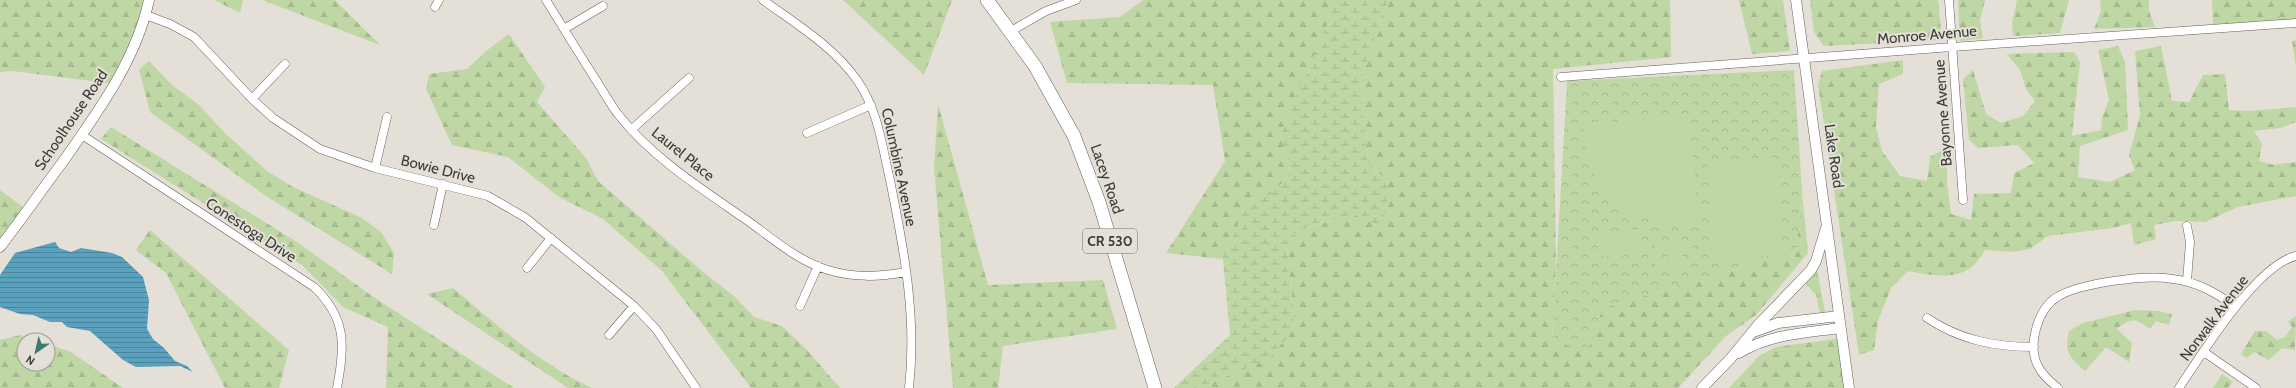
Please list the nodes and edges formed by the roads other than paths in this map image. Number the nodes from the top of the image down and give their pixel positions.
1 (149, 0) edge
2 (546, 0) edge
3 (763, 0) edge
4 (986, 0) edge
5 (1076, 0) edge
6 (1796, 0) edge
7 (1949, 0) edge
8 (603, 6) dead end
9 (146, 15) junction
10 (2296, 23) edge
11 (564, 29) junction
12 (1011, 31) junction
13 (1952, 47) junction
14 (1804, 60) junction
15 (285, 64) dead end
16 (1561, 77) dead end
17 (689, 78) dead end
18 (252, 99) junction
19 (871, 105) junction
20 (387, 117) dead end
21 (631, 130) junction
22 (807, 133) dead end
23 (82, 135) junction
24 (375, 168) junction
25 (443, 184) junction
26 (1963, 200) dead end
27 (1828, 222) junction
28 (434, 225) dead end
29 (2187, 226) dead end
30 (552, 238) junction
31 (0, 247) edge
32 (2296, 256) edge
33 (818, 266) junction
34 (527, 268) dead end
35 (906, 272) junction
36 (2187, 281) junction
37 (634, 306) junction
38 (800, 306) dead end
39 (2236, 307) junction
40 (1839, 316) junction
41 (1927, 318) dead end
42 (1840, 328) junction
43 (1752, 333) junction
44 (609, 335) dead end
45 (2034, 347) junction
46 (2204, 352) junction
47 (1731, 358) junction
48 (337, 388) edge
49 (696, 388) edge
50 (909, 388) edge
51 (1155, 388) edge
52 (1702, 388) edge
53 (1849, 388) edge
54 (2058, 388) edge
55 (2179, 388) edge
56 (2256, 388) edge

1 - 9 street, Schoolhouse Road
2 - 11 street, Laurel Place
3 - 19 street, Columbine Avenue
4 - 12 main road, CR 530
5 - 12 street
6 - 14 street, Lake Road
7 - 13 street, Bayonne Avenue
8 - 11 street
9 - 18 street, Bowie Drive
9 - 23 street, Schoolhouse Road
10 - 13 street, Monroe Avenue
11 - 21 street, Laurel Place
12 - 51 main road, Lacey Road / CR 530
13 - 14 street, Monroe Avenue
13 - 26 street, Bayonne Avenue
14 - 16 street, Monroe Avenue
14 - 27 street, Lake Road
15 - 18 street
17 - 21 street
18 - 24 street, Bowie Drive
19 - 22 street
19 - 35 street, Columbine Avenue
20 - 24 street
21 - 33 street, Laurel Place
23 - 31 street, Schoolhouse Road
23 - 48 street, Conestoga Drive
24 - 25 street, Bowie Drive
25 - 28 street
25 - 30 street, Bowie Drive
27 - 40 street, Lake Road
27 - 43 street
29 - 36 street
30 - 34 street
30 - 37 street, Bowie Drive
32 - 39 street, Norwalk Avenue
33 - 35 street, Laurel Place
33 - 38 street
35 - 50 street, Columbine Avenue
36 - 39 street
36 - 45 street
37 - 44 street
37 - 49 street, Bowie Drive
39 - 46 street, Norwalk Avenue
40 - 42 street, Lake Road
40 - 43 street
41 - 45 street
42 - 47 street
42 - 53 street, Lake Road
43 - 47 street
45 - 54 street
46 - 55 street, Norwalk Avenue
46 - 56 street
47 - 52 street

